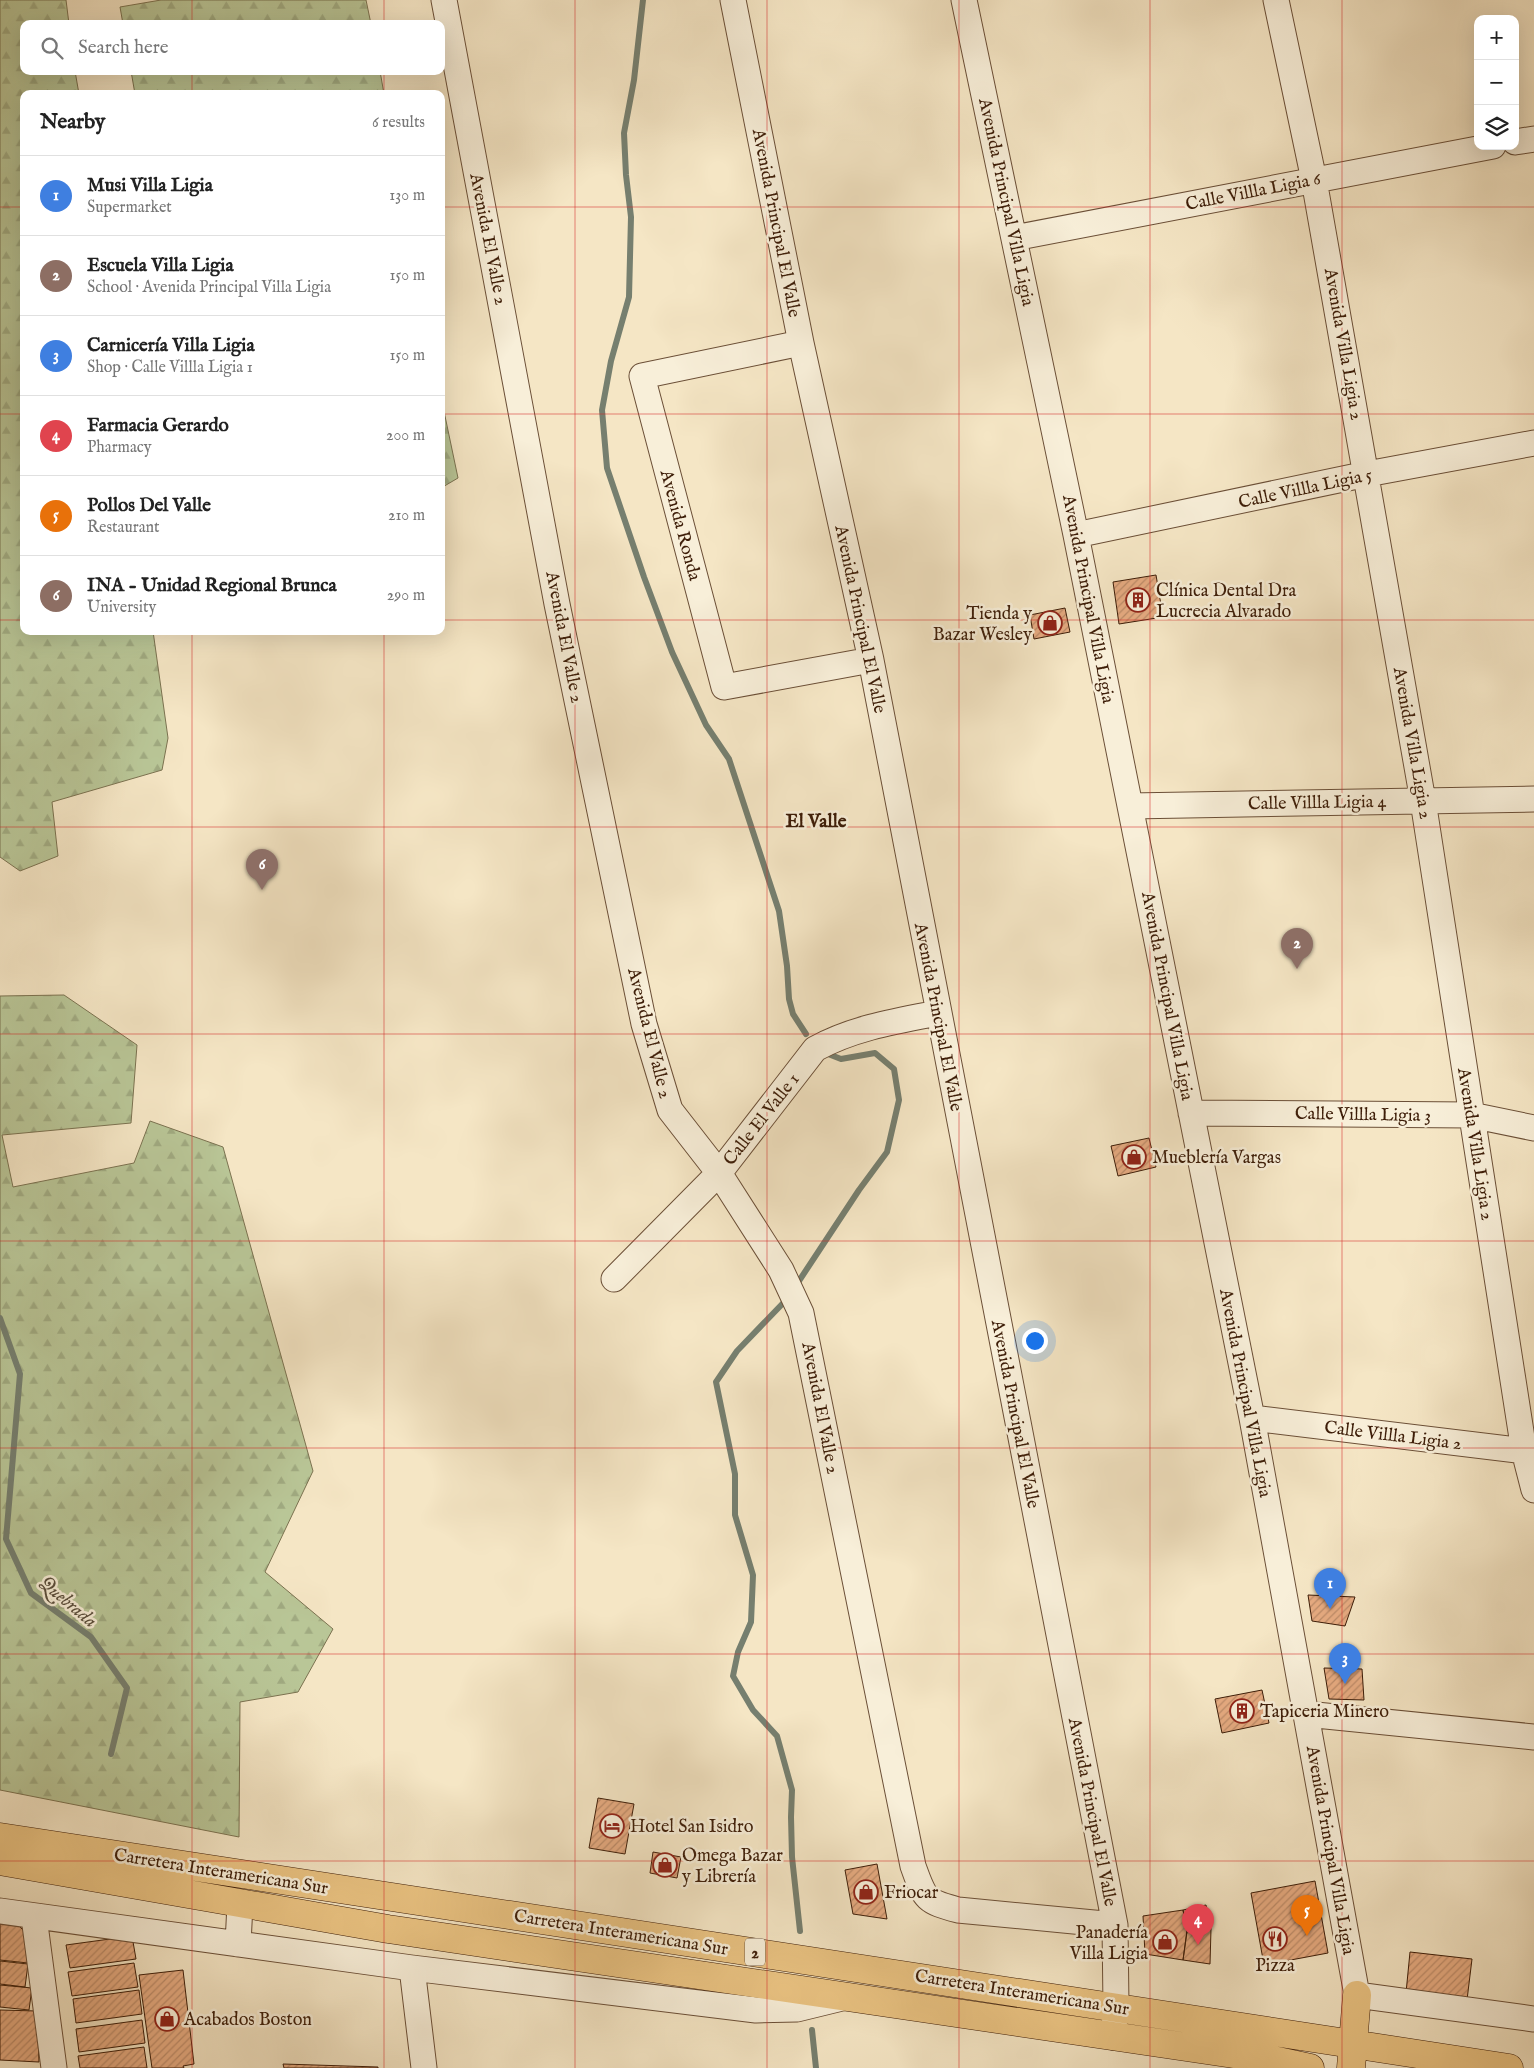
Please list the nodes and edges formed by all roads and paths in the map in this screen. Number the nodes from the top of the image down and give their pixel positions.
1 (444, 0) edge
2 (733, 0) edge
3 (964, 0) edge
4 (1276, 0) edge
5 (1534, 139) edge
6 (1519, 141) edge
7 (1474, 150) edge
8 (1314, 180) junction
9 (1014, 238) junction
10 (802, 344) junction
11 (1534, 443) edge
12 (1367, 474) junction
13 (1076, 536) junction
14 (871, 660) junction
15 (1534, 799) edge
16 (1424, 800) junction
17 (1130, 806) junction
18 (938, 1013) junction
19 (1191, 1113) junction
20 (1471, 1116) junction
21 (1534, 1128) edge
22 (719, 1173) junction
23 (614, 1279) dead end
24 (1252, 1418) junction
25 (1529, 1452) edge
26 (1534, 1490) edge
27 (1306, 1714) junction
28 (1534, 1737) edge
29 (0, 1837) edge
30 (0, 1861) edge
31 (240, 1904) junction
32 (0, 1911) edge
33 (34, 1917) junction
34 (1115, 1925) junction
35 (238, 1944) junction
36 (412, 1968) junction
37 (1357, 1995) junction
38 (842, 1998) junction
39 (1116, 2007) junction
40 (1534, 2019) edge
41 (1270, 2030) junction
42 (1113, 2037) junction
43 (1352, 2056) edge
44 (1267, 2064) edge
45 (54, 2068) edge
46 (424, 2068) edge
47 (1310, 2068) edge
48 (1509, 2068) edge

1 - 22 street, Avenida El Valle 2
2 - 10 street, Avenida Principal El Valle
3 - 9 street, Avenida Principal Villa Ligia
4 - 8 street, Avenida Villa Ligia 2
5 - 6 street
7 - 8 street, Calle Villla Ligia 6
8 - 9 street, Calle Villla Ligia 6
8 - 12 street, Avenida Villa Ligia 2
9 - 13 street, Avenida Principal Villa Ligia
10 - 14 street, Avenida Principal El Valle
10 - 14 street, Avenida Ronda
11 - 12 street, Calle Villla Ligia 5
12 - 13 street, Calle Villla Ligia 5
12 - 16 street, Avenida Villa Ligia 2
13 - 17 street, Avenida Principal Villa Ligia
14 - 18 street, Avenida Principal El Valle
15 - 16 street, Calle Villla Ligia 4
16 - 17 street, Calle Villla Ligia 4
16 - 20 street, Avenida Villa Ligia 2
17 - 19 street, Avenida Principal Villa Ligia
18 - 22 street, Calle El Valle 1
18 - 34 street, Avenida Principal El Valle
19 - 20 street, Calle Villla Ligia 3
19 - 24 street, Avenida Principal Villa Ligia
20 - 21 street, Calle Villla Ligia 3
20 - 25 street, Avenida Villa Ligia 2
22 - 23 street, Calle El Valle 1
22 - 34 street, Avenida El Valle 2
24 - 25 street, Calle Villla Ligia 2
24 - 27 street, Avenida Principal Villa Ligia
25 - 26 street, Avenida Villa Ligia 2
27 - 28 street
27 - 37 street, Avenida Principal Villa Ligia
29 - 39 highway, Carretera Interamericana Sur / 2
30 - 31 highway, Carretera Interamericana Sur / 2
31 - 35 street
31 - 38 highway, Carretera Interamericana Sur / 2
32 - 33 street
33 - 35 street
33 - 45 street
34 - 39 street, Avenida Principal El Valle
35 - 36 street
36 - 38 street
36 - 46 street
37 - 40 street
37 - 43 highway
38 - 42 highway, Carretera Interamericana Sur / 2
39 - 41 highway, Carretera Interamericana Sur / 2
39 - 42 street, Avenida Principal El Valle
41 - 43 highway, Carretera Interamericana Sur / 2
41 - 44 street
42 - 44 highway, Carretera Interamericana Sur / 2
43 - 48 highway, Carretera Interamericana Sur / 2
44 - 47 highway, Carretera Interamericana Sur / 2

